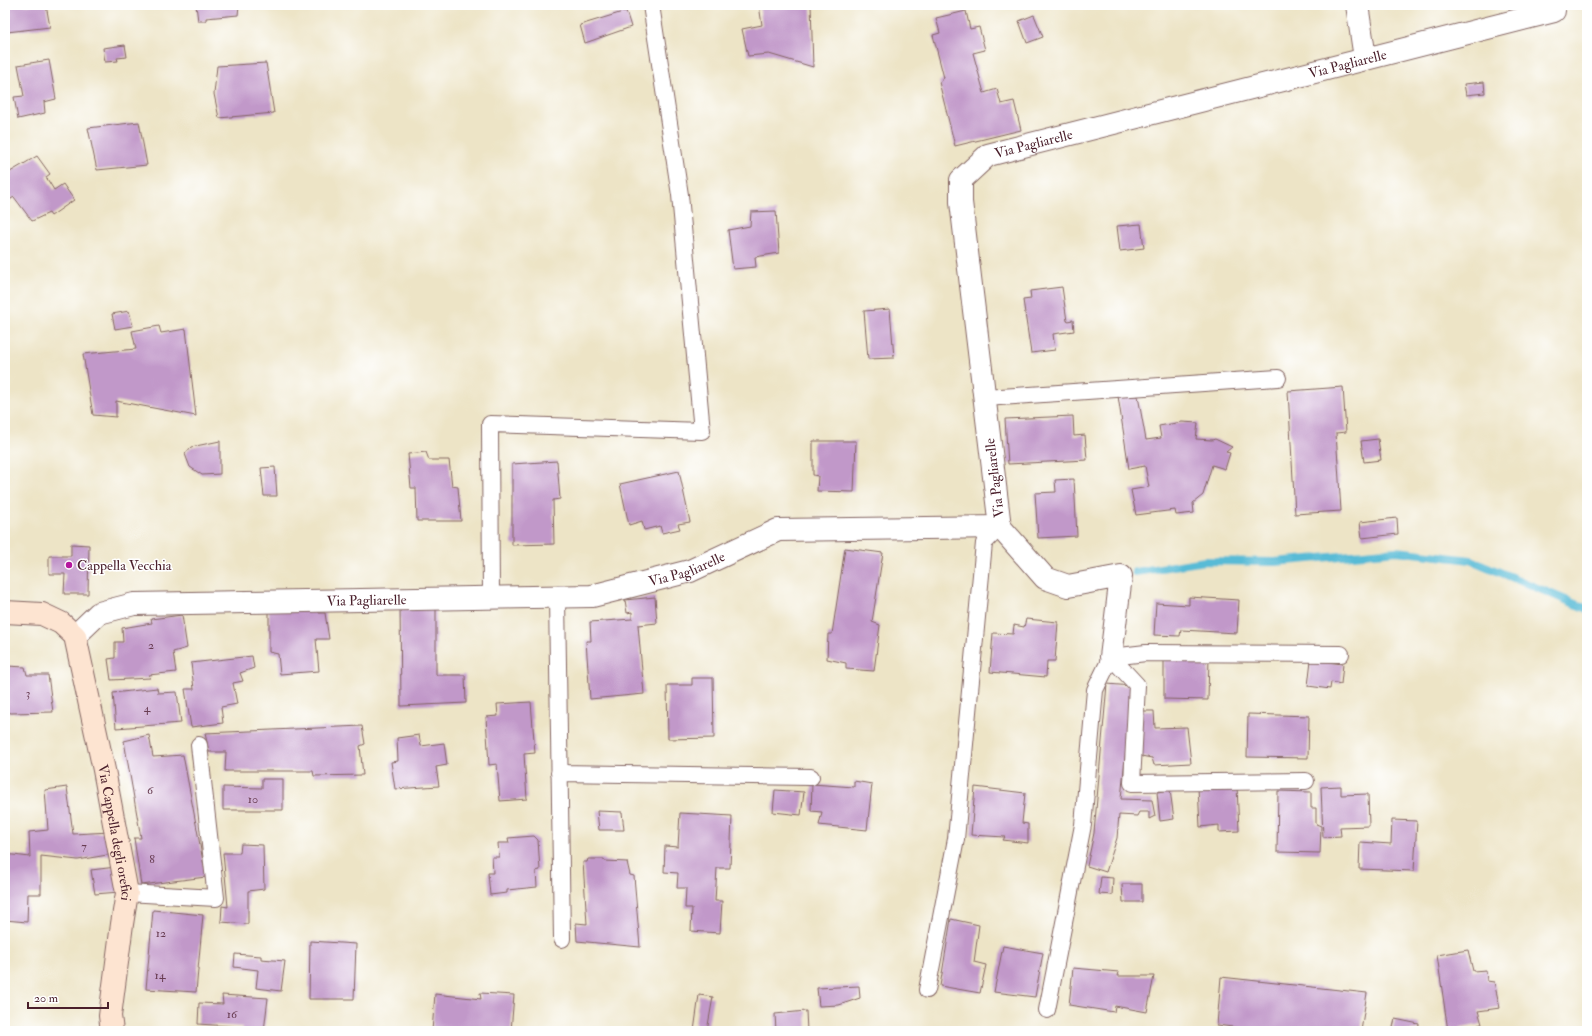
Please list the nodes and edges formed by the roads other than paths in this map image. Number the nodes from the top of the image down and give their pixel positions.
1 (651, 5) edge
2 (1357, 5) edge
3 (1554, 5) edge
4 (1365, 58) junction
5 (1278, 378) dead end
6 (984, 398) junction
7 (1000, 527) junction
8 (557, 597) junction
9 (491, 598) junction
10 (5, 612) edge
11 (75, 636) junction
12 (1341, 654) dead end
13 (1111, 657) junction
14 (199, 745) dead end
15 (560, 773) junction
16 (811, 777) dead end
17 (1306, 780) dead end
18 (127, 893) junction
19 (562, 939) dead end
20 (927, 990) dead end
21 (1048, 1010) dead end
22 (112, 1031) edge

1 - 9 lane
2 - 4 street
3 - 4 street, Via Pagliarelle
4 - 6 street, Via Pagliarelle
5 - 6 lane
6 - 7 street, Via Pagliarelle
7 - 8 street, Via Pagliarelle
7 - 13 street
7 - 20 lane
8 - 9 street, Via Pagliarelle
8 - 15 lane
9 - 11 street, Via Pagliarelle
10 - 11 street
11 - 18 street, Via Cappella degli orefici
12 - 13 lane
13 - 17 lane
13 - 21 lane
14 - 18 lane
15 - 16 lane
15 - 19 lane
18 - 22 street, Via Cappella degli orefici

